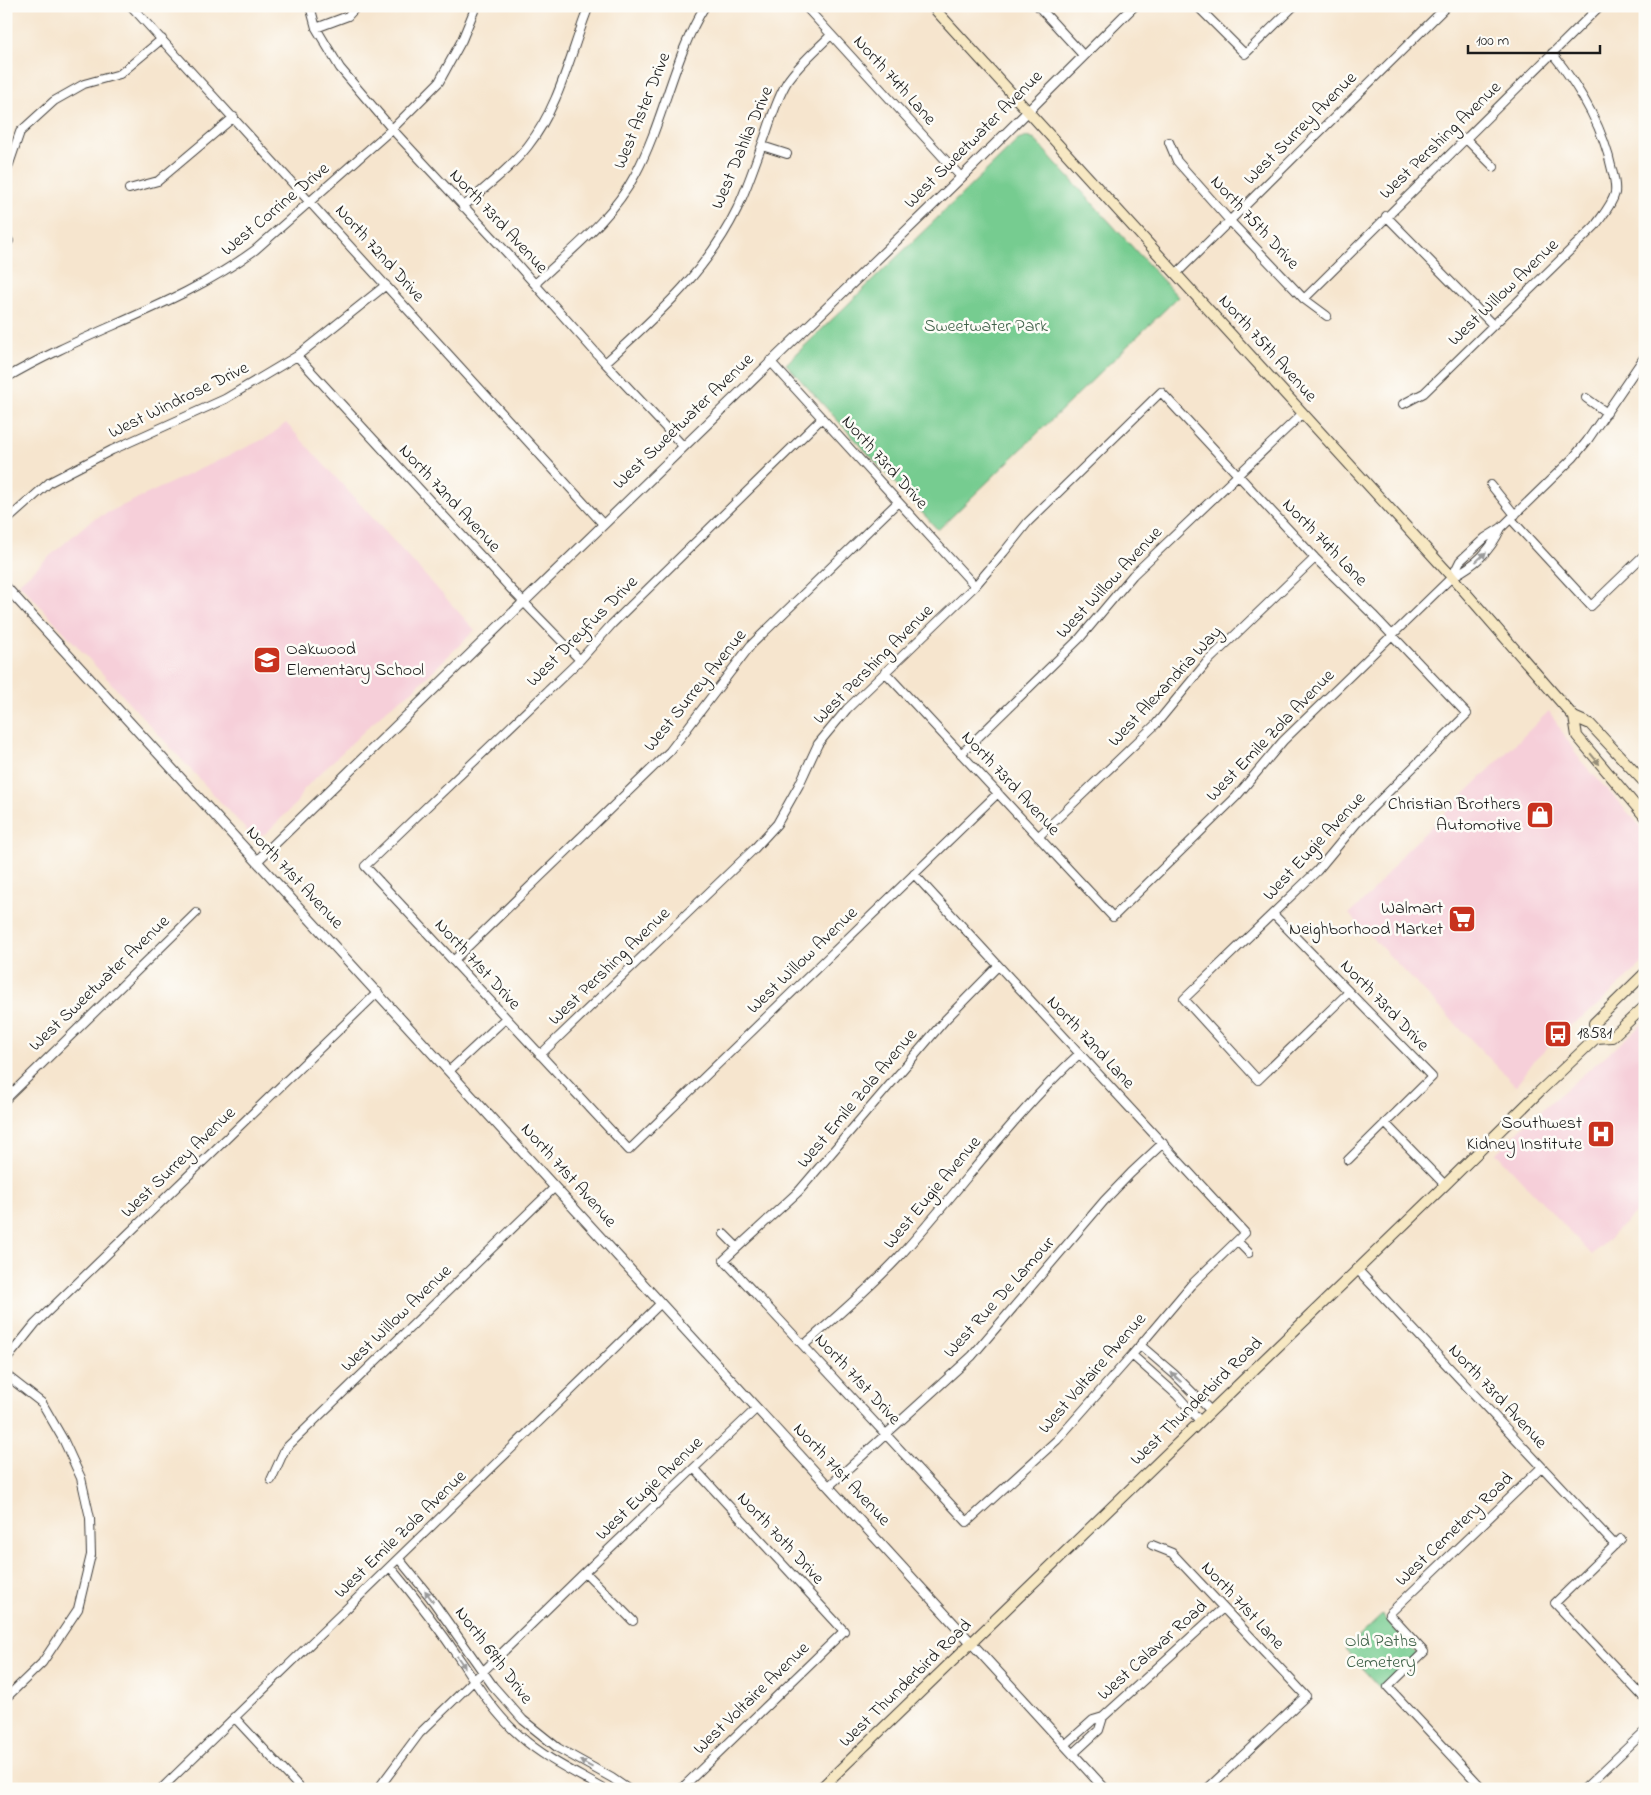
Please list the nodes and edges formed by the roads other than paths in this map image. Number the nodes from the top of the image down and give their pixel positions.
1 (132, 6) edge
2 (310, 6) edge
3 (357, 6) edge
4 (476, 6) edge
5 (589, 6) edge
6 (705, 6) edge
7 (805, 6) edge
8 (932, 6) edge
9 (1038, 6) edge
10 (1134, 6) edge
11 (1197, 6) edge
12 (1294, 6) edge
13 (1448, 6) edge
14 (1600, 6) edge
15 (316, 28) junction
16 (831, 35) junction
17 (162, 39) junction
18 (1552, 53) junction
19 (1083, 56) junction
20 (1027, 111) junction
21 (234, 117) junction
22 (392, 129) junction
23 (1466, 138) junction
24 (1169, 142) dead end
25 (762, 146) junction
26 (786, 154) dead end
27 (1494, 167) dead end
28 (6, 173) edge
29 (961, 177) junction
30 (129, 189) dead end
31 (310, 201) junction
32 (463, 207) junction
33 (1386, 216) junction
34 (1230, 221) junction
35 (1176, 274) junction
36 (535, 284) junction
37 (386, 285) junction
38 (1304, 299) junction
39 (1327, 316) dead end
40 (1492, 324) junction
41 (297, 356) junction
42 (1645, 356) edge
43 (770, 361) junction
44 (605, 364) junction
45 (6, 378) edge
46 (1161, 392) joint
47 (1586, 398) dead end
48 (1403, 404) dead end
49 (1303, 413) junction
50 (1606, 413) junction
51 (822, 418) junction
52 (682, 446) junction
53 (1238, 474) junction
54 (1491, 486) dead end
55 (898, 502) junction
56 (1513, 517) junction
57 (6, 521) edge
58 (603, 524) junction
59 (1645, 554) edge
60 (1316, 558) junction
61 (1452, 577) junction
62 (975, 586) junction
63 (6, 587) edge
64 (523, 602) junction
65 (1393, 635) junction
66 (580, 660) junction
67 (885, 672) junction
68 (1467, 714) joint
69 (1574, 717) junction
70 (961, 754) junction
71 (1645, 783) edge
72 (998, 793) junction
73 (1645, 817) edge
74 (1038, 837) junction
75 (257, 861) junction
76 (364, 866) joint
77 (914, 874) junction
78 (196, 913) dead end
79 (1273, 914) junction
80 (1113, 917) joint
81 (453, 961) junction
82 (998, 966) junction
83 (1645, 973) edge
84 (378, 992) junction
85 (1349, 992) junction
86 (1645, 1006) edge
87 (506, 1018) junction
88 (1596, 1038) junction
89 (1079, 1054) junction
90 (540, 1055) junction
91 (449, 1071) junction
92 (6, 1099) edge
93 (1385, 1123) junction
94 (1162, 1143) junction
95 (628, 1150) joint
96 (1348, 1160) dead end
97 (1445, 1185) junction
98 (555, 1187) junction
99 (1245, 1233) joint
100 (724, 1234) dead end
101 (1237, 1241) junction
102 (737, 1248) junction
103 (1249, 1253) dead end
104 (724, 1260) joint
105 (1357, 1269) junction
106 (661, 1303) junction
107 (1140, 1345) junction
108 (804, 1346) junction
109 (1132, 1355) junction
110 (6, 1360) edge
111 (6, 1375) edge
112 (757, 1408) junction
113 (1210, 1411) junction
114 (1200, 1421) junction
115 (886, 1434) junction
116 (694, 1468) junction
117 (1542, 1468) junction
118 (270, 1480) dead end
119 (829, 1486) junction
120 (967, 1522) joint
121 (1621, 1539) dead end
122 (1152, 1545) dead end
123 (1614, 1545) junction
124 (399, 1559) junction
125 (390, 1567) junction
126 (585, 1572) junction
127 (1223, 1608) junction
128 (633, 1621) dead end
129 (844, 1631) joint
130 (972, 1643) junction
131 (482, 1671) junction
132 (474, 1680) junction
133 (6, 1698) edge
134 (1645, 1699) edge
135 (234, 1717) junction
136 (1103, 1717) junction
137 (1085, 1727) junction
138 (1645, 1731) edge
139 (1093, 1735) junction
140 (554, 1745) junction
141 (1065, 1745) junction
142 (1073, 1754) junction
143 (547, 1756) junction
144 (161, 1789) edge
145 (301, 1789) edge
146 (378, 1789) edge
147 (604, 1789) edge
148 (628, 1789) edge
149 (681, 1789) edge
150 (820, 1789) edge
151 (1104, 1789) edge
152 (1207, 1789) edge
153 (1483, 1789) edge
154 (1584, 1789) edge

1 - 17 street, North 72nd Drive
2 - 15 street, North 73rd Avenue
3 - 15 street
4 - 22 street, West Corrine Drive
5 - 32 street
6 - 36 street, West Aster Drive
7 - 16 street, North 74th Lane
8 - 20 main road, North 75th Avenue
9 - 19 street
10 - 19 street, West Sweetwater Avenue
11 - 12 street
13 - 34 street, West Surrey Avenue
14 - 18 street, West Pershing Avenue
15 - 22 street, North 73rd Avenue
16 - 25 street, West Dahlia Drive
16 - 29 street, North 74th Lane
17 - 21 street, North 72nd Drive
17 - 28 street
18 - 23 street, West Pershing Avenue
18 - 40 street, West Willow Avenue
19 - 20 street, West Sweetwater Avenue
20 - 29 street, West Sweetwater Avenue
20 - 35 main road, North 75th Avenue
21 - 30 street
21 - 31 street, North 72nd Drive
22 - 31 street, West Corrine Drive
22 - 32 street, North 73rd Avenue
23 - 27 street
23 - 33 street, West Pershing Avenue
24 - 34 street, North 75th Drive
25 - 26 street
25 - 44 street, West Dahlia Drive
29 - 43 street, West Sweetwater Avenue
31 - 37 street, North 72nd Drive
31 - 45 street, West Corrine Drive
32 - 36 street, North 73rd Avenue
33 - 38 street, West Pershing Avenue
33 - 40 street
34 - 35 street, West Surrey Avenue
34 - 38 street, North 75th Drive
35 - 49 main road, North 75th Avenue
36 - 44 street, North 73rd Avenue
37 - 41 street, West Windrose Drive
37 - 58 street, North 72nd Drive
38 - 39 street, North 75th Drive
40 - 48 street, West Willow Avenue
41 - 57 street, West Windrose Drive
41 - 64 street, North 72nd Avenue
42 - 50 street
43 - 51 street, North 73rd Drive
43 - 52 street, West Sweetwater Avenue
44 - 52 street, North 73rd Avenue
46 - 53 street, North 74th Lane
46 - 62 street, West Pershing Avenue
47 - 50 street
49 - 53 street, West Willow Avenue
49 - 61 main road, North 75th Avenue
50 - 56 street
51 - 55 street, North 73rd Drive
51 - 66 street, West Dreyfus Drive
52 - 58 street, West Sweetwater Avenue
53 - 60 street, North 74th Lane
53 - 70 street, West Willow Avenue
54 - 56 street
55 - 62 street, North 73rd Drive
55 - 81 street, West Surrey Avenue
56 - 59 street
56 - 61 street
58 - 64 street, West Sweetwater Avenue
60 - 65 street, North 74th Lane
60 - 74 street, West Alexandria Way
61 - 65 street, West Emile Zola Avenue
61 - 69 main road, North 75th Avenue
62 - 67 street, West Pershing Avenue
63 - 75 street, North 71st Avenue
64 - 66 street, North 72nd Avenue
64 - 75 street, West Sweetwater Avenue
65 - 68 street, North 74th Lane
65 - 80 street, West Emile Zola Avenue
66 - 76 street, West Dreyfus Drive
67 - 70 street, North 73rd Avenue
67 - 90 street, West Pershing Avenue
68 - 79 street, West Eugie Avenue
69 - 71 main road, North 75th Avenue
69 -> 73 main road, North 75th Avenue
70 - 72 street, North 73rd Avenue
72 - 74 street, North 73rd Avenue
72 - 77 street, West Willow Avenue
74 - 80 street, North 73rd Avenue
75 - 84 street, North 71st Avenue
76 - 81 street, North 71st Drive
77 - 82 street, North 72nd Lane
77 - 95 street, West Willow Avenue
78 - 92 street, West Sweetwater Avenue
79 - 85 street, North 73rd Drive
79 - 85 street, West Eugie Avenue
81 - 87 street, North 71st Drive
82 - 89 street, North 72nd Lane
82 - 102 street, West Emile Zola Avenue
83 - 88 main road
84 - 91 street, North 71st Avenue
84 - 110 street, West Surrey Avenue
85 - 93 street, North 73rd Drive
86 - 88 main road, West Thunderbird Road
87 - 90 street, North 71st Drive
87 - 91 street
88 - 97 main road, West Thunderbird Road
89 - 94 street, North 72nd Lane
89 - 108 street, West Eugie Avenue
90 - 95 street, North 71st Drive
91 - 98 street, North 71st Avenue
93 - 96 street
93 - 97 street
94 - 99 street, North 72nd Lane
94 - 115 street, West Rue De Lamour
97 - 105 main road, West Thunderbird Road
98 - 106 street, North 71st Avenue
98 - 118 street, West Willow Avenue
99 - 101 street, West Voltaire Avenue
100 - 102 street
101 - 103 street
101 - 107 street, West Voltaire Avenue
102 - 104 street, West Emile Zola Avenue
104 - 108 street, North 71st Drive
105 - 113 main road, West Thunderbird Road
105 - 117 street, North 73rd Avenue
106 - 112 street, North 71st Avenue
106 - 124 street, West Emile Zola Avenue
107 - 109 street, West Voltaire Avenue
113 -> 107 street
108 - 115 street, North 71st Drive
109 - 114 street
109 - 120 street, West Voltaire Avenue
111 - 133 street
112 - 116 street, West Eugie Avenue
112 - 119 street, North 71st Avenue
113 - 114 main road, West Thunderbird Road
114 - 130 main road, West Thunderbird Road
115 - 119 street, West Rue De Lamour
115 - 120 street, North 71st Drive
116 - 126 street, West Eugie Avenue
116 - 129 street, North 70th Drive
117 - 123 street, North 73rd Avenue
117 - 153 street, West Cemetery Road
119 - 130 street, North 71st Avenue
121 - 123 street
122 - 127 street, North 71st Lane
123 - 134 street
124 - 125 street, West Emile Zola Avenue
131 -> 124 street, North 69th Drive
125 -> 132 street, North 69th Drive
125 - 135 street, West Emile Zola Avenue
126 - 128 street
126 - 131 street, West Eugie Avenue
127 - 136 street, West Calavar Road
127 - 152 street, North 71st Lane
129 - 149 street, West Voltaire Avenue
130 - 141 street, North 71st Avenue
130 - 150 main road, West Thunderbird Road
131 - 132 street, West Eugie Avenue
131 - 140 street, North 69th Drive
132 - 143 street, North 69th Drive
132 - 146 street, West Eugie Avenue
135 - 144 street, West Emile Zola Avenue
135 - 145 street
136 - 137 street, West Calavar Road
136 - 139 street, West Calavar Road
137 - 139 street
137 - 141 street, West Calavar Road
138 - 154 street
139 - 142 street, West Calavar Road
140 - 143 street
148 -> 140 street, North 69th Drive
141 - 142 street, North 71st Avenue
142 - 151 street, North 71st Avenue
143 - 147 street, North 69th Drive

